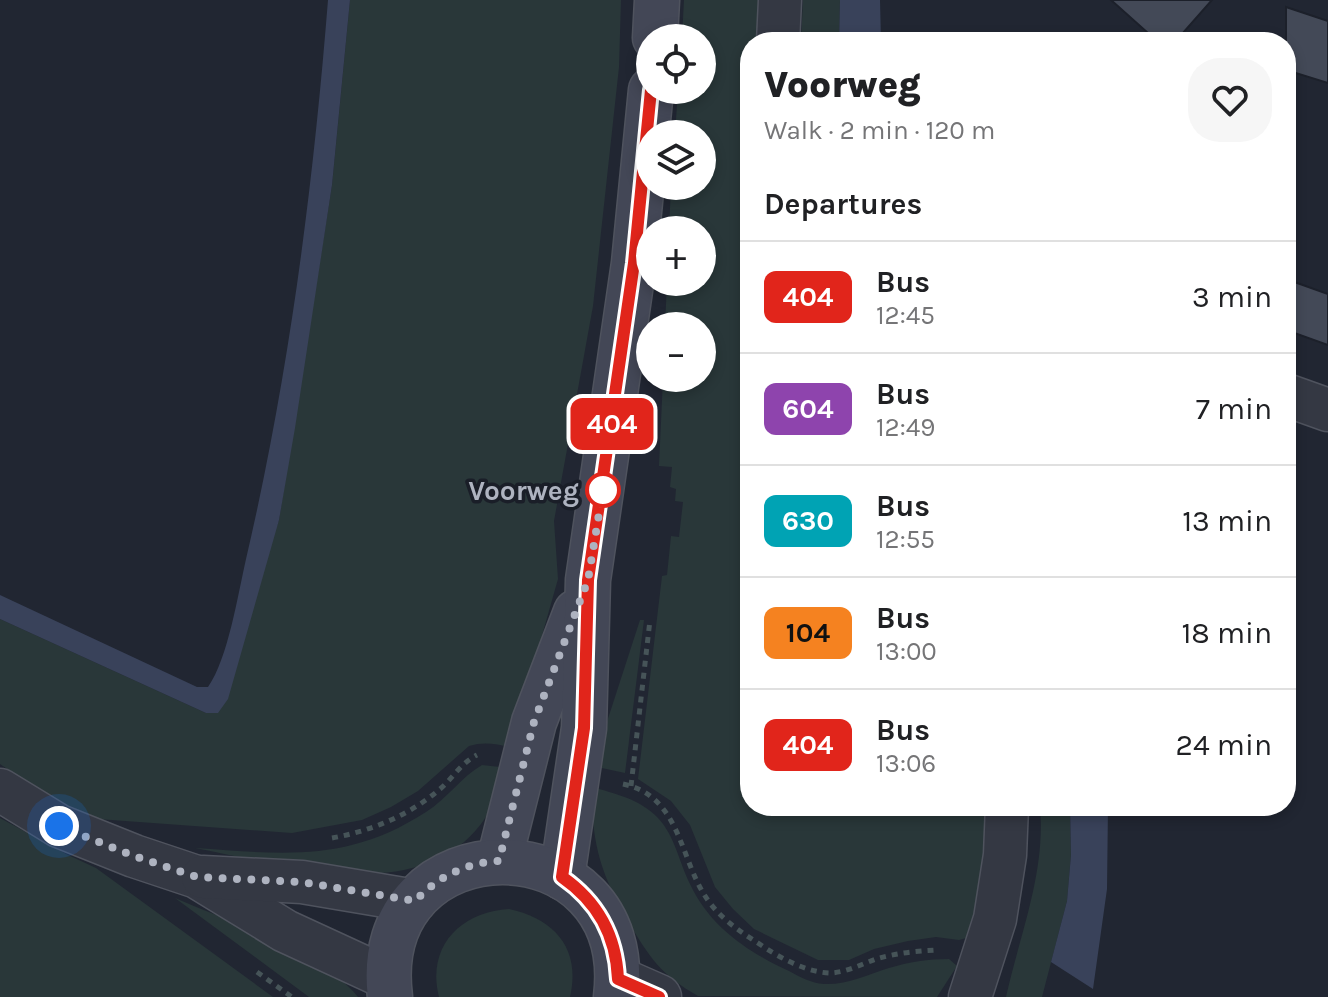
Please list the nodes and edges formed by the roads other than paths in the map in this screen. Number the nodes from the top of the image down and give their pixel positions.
1 (657, 0) edge
2 (780, 0) edge
3 (656, 24) edge
4 (778, 32) edge
5 (650, 104) edge
6 (1296, 399) edge
7 (1328, 410) edge
8 (588, 580) junction
9 (0, 790) edge
10 (1007, 816) edge
11 (499, 861) junction
12 (197, 877) junction
13 (562, 877) junction
14 (415, 901) junction
15 (389, 988) edge
16 (617, 988) edge
17 (659, 997) edge
18 (970, 997) edge

1 - 3 main road
2 - 4 street
5 - 8 main road
6 - 7 street
8 - 11 main road
8 - 13 main road
9 - 12 street
10 - 18 street
11 - 13 main road
11 - 14 main road
12 - 14 street
12 - 15 street
13 - 16 main road
14 - 15 main road
16 - 17 street

